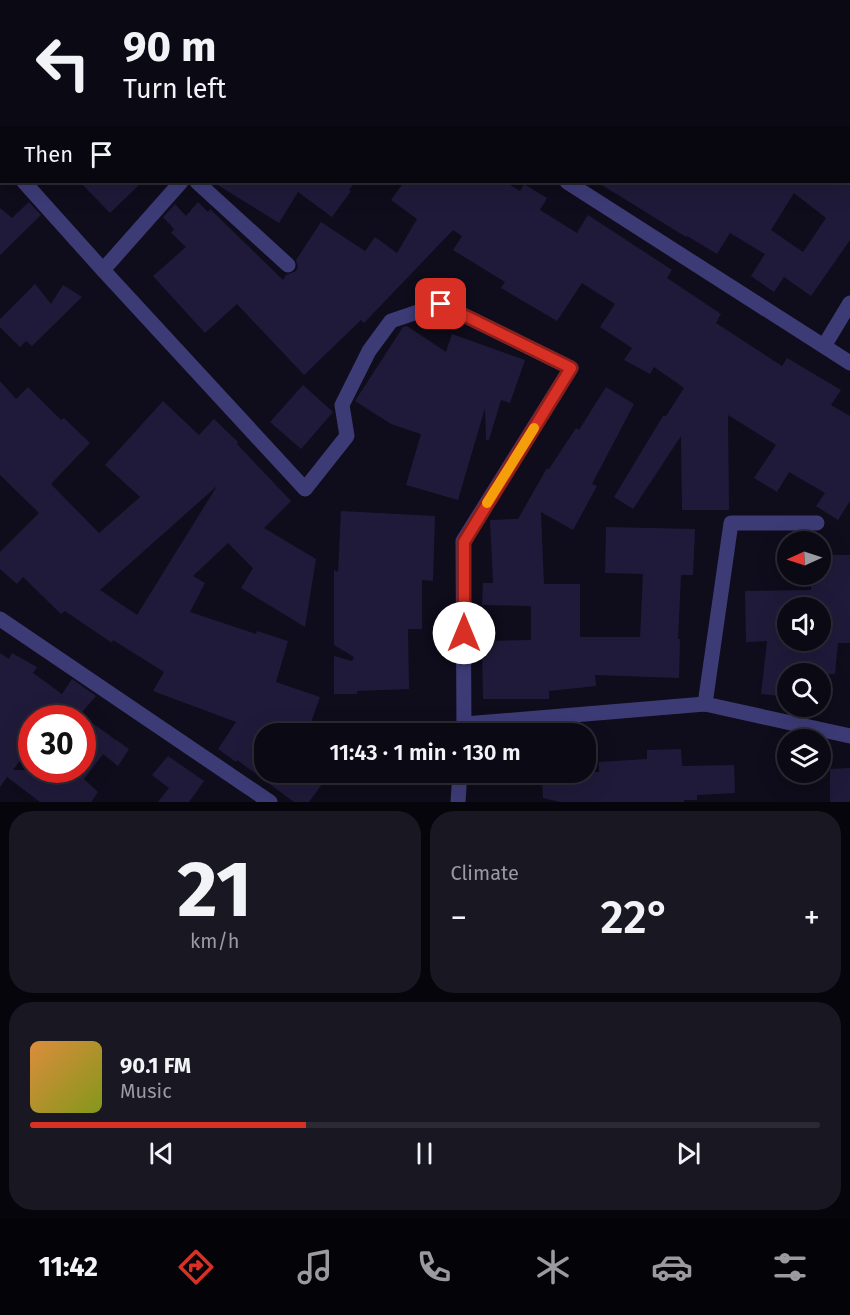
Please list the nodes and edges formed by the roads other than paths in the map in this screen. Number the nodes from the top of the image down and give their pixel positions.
1 (25, 183) edge
2 (180, 183) edge
3 (198, 183) edge
4 (569, 183) edge
5 (288, 265) dead end
6 (103, 270) junction
7 (850, 303) edge
8 (824, 346) junction
9 (850, 363) edge
10 (817, 523) dead end
11 (0, 618) edge
12 (705, 704) junction
13 (464, 723) edge
14 (522, 723) edge
15 (850, 736) edge
16 (459, 783) edge
17 (270, 802) edge
18 (458, 802) edge

1 - 6 street
2 - 6 street
3 - 5 street
4 - 8 street
6 - 13 street
7 - 8 street
8 - 9 street
10 - 12 street
11 - 17 street
12 - 14 street
12 - 15 street
16 - 18 street

